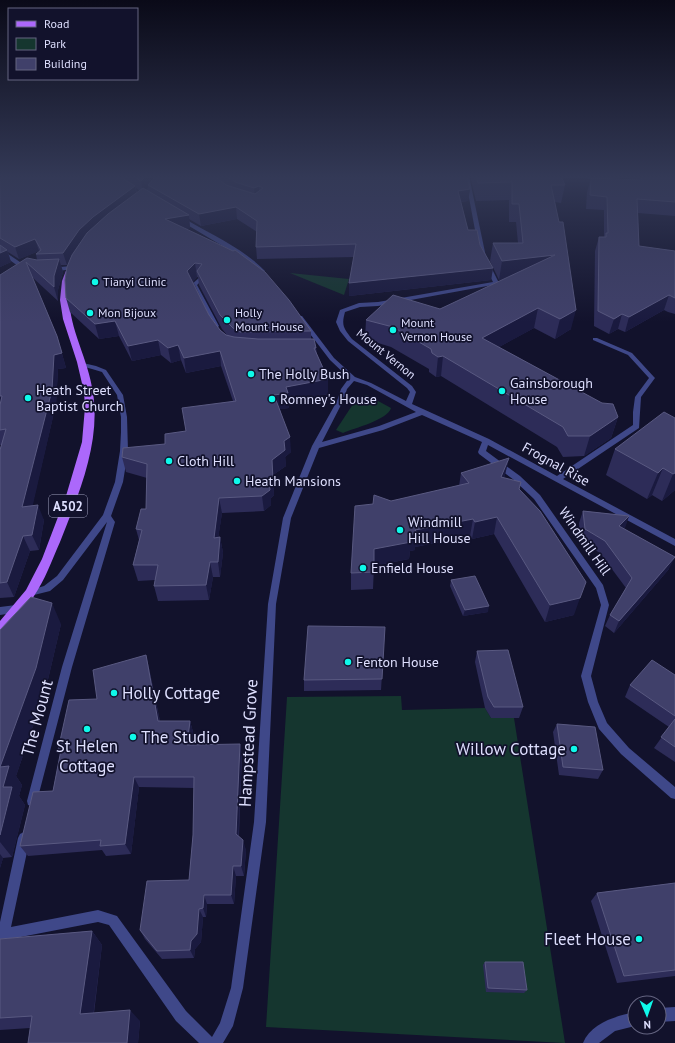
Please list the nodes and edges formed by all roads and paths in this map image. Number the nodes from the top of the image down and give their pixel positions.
1 (191, 225) edge
2 (477, 225) edge
3 (0, 251) edge
4 (72, 266) joint
5 (33, 270) edge
6 (45, 270) edge
7 (267, 275) edge
8 (200, 279) edge
9 (296, 311) edge
10 (218, 330) edge
11 (595, 339) dead end
12 (83, 365) junction
13 (353, 378) junction
14 (408, 404) junction
15 (422, 412) junction
16 (486, 441) junction
17 (316, 446) junction
18 (557, 480) junction
19 (106, 516) junction
20 (675, 543) edge
21 (30, 593) junction
22 (16, 609) junction
23 (0, 611) edge
24 (0, 631) edge
25 (675, 794) edge
26 (30, 814) edge
27 (26, 828) edge
28 (2, 934) edge
29 (627, 1020) edge
30 (208, 1043) edge
31 (216, 1043) edge
32 (590, 1043) edge

1 - 7 street
2 - 14 street, Mount Vernon
3 - 5 street
4 - 6 street
4 - 12 main road, A502
8 - 10 street
9 - 13 street, Frognal Rise
11 - 18 street
12 - 19 street, The Mount
12 - 21 main road, A502
13 - 14 street, Frognal Rise
13 - 17 street, Hampstead Grove
14 - 15 street, Frognal Rise
15 - 16 street, Frognal Rise
15 - 17 street
16 - 18 street, Frognal Rise
16 - 25 street, Windmill Hill
17 - 31 street, Hampstead Grove
18 - 20 street, Frognal Rise
19 - 21 street, The Mount
19 - 26 street, The Mount
21 - 22 main road, A502
22 - 23 street
22 - 24 main road, A502
27 - 28 street
28 - 30 street
29 - 32 street

